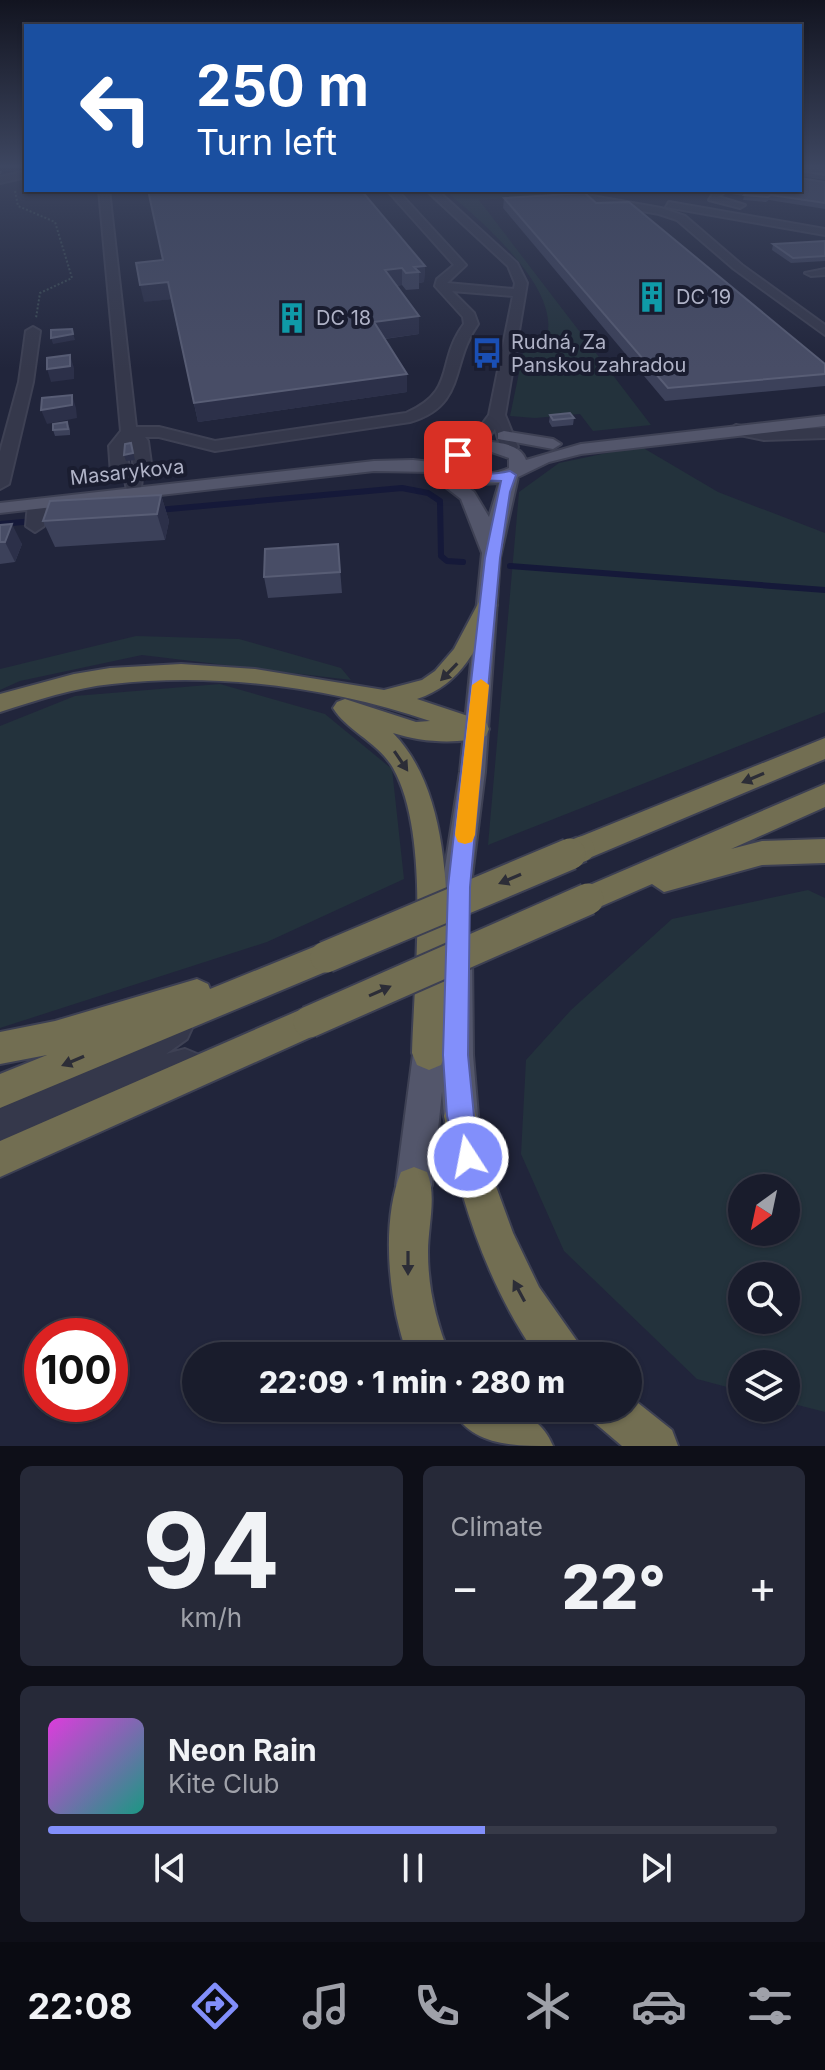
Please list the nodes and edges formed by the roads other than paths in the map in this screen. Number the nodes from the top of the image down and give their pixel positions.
1 (108, 233) edge
2 (433, 233) edge
3 (479, 233) edge
4 (701, 233) edge
5 (717, 233) edge
6 (825, 239) edge
7 (799, 240) edge
8 (739, 250) dead end
9 (753, 262) dead end
10 (738, 267) junction
11 (825, 272) edge
12 (811, 273) dead end
13 (446, 291) junction
14 (519, 297) junction
15 (33, 331) road end
16 (825, 331) edge
17 (497, 415) junction
18 (825, 421) edge
19 (736, 430) junction
20 (129, 432) junction
21 (825, 433) edge
22 (507, 444) junction
23 (468, 461) junction
24 (514, 472) junction
25 (259, 479) junction
26 (0, 484) edge
27 (133, 486) junction
28 (0, 508) edge
29 (483, 526) junction
30 (492, 558) junction
31 (487, 605) junction
32 (261, 677) junction
33 (375, 696) junction
34 (0, 703) edge
35 (345, 708) junction
36 (477, 729) junction
37 (825, 748) edge
38 (825, 795) edge
39 (825, 851) edge
40 (459, 887) junction
41 (588, 899) junction
42 (326, 957) junction
43 (218, 1001) junction
44 (0, 1048) edge
45 (429, 1053) junction
46 (230, 1056) junction
47 (0, 1091) edge
48 (82, 1091) junction
49 (0, 1108) edge
50 (461, 1116) joint
51 (0, 1142) edge
52 (0, 1159) edge
53 (414, 1185) joint
54 (424, 1342) edge
55 (552, 1342) edge
56 (494, 1422) edge
57 (627, 1422) edge
58 (531, 1446) edge
59 (656, 1446) edge

1 - 20 street
2 - 13 street
3 - 14 street
4 - 10 street
5 - 8 street
6 - 7 street
9 - 10 street
10 - 16 street
11 - 12 street
13 - 14 street
13 - 20 street
14 - 17 street
15 - 26 street
17 - 22 street
17 - 23 street
18 - 19 main road
19 - 21 street
19 - 22 main road
19 - 24 main road
20 - 27 street
22 - 23 main road
22 - 24 main road
23 - 24 main road
23 - 25 main road, Masarykova
23 - 29 main road
24 - 30 main road
25 - 27 main road, Masarykova
25 - 29 main road
27 - 28 main road, Masarykova
29 - 30 main road
30 - 31 main road
31 -> 33 highway
31 - 36 main road
32 - 33 highway
32 - 34 highway
32 - 35 highway
33 - 36 highway
35 - 36 highway
35 -> 45 highway
36 - 40 main road
37 -> 42 highway, bridge
38 - 41 highway
39 - 41 highway
40 - 45 main road
40 - 50 main road
46 -> 41 highway, bridge
42 - 43 highway
42 - 44 highway
43 -> 47 highway
43 - 48 street
45 - 53 main road
46 - 48 street
46 - 52 highway
48 - 49 street
48 - 51 street
55 -> 50 highway
53 -> 54 highway
56 - 58 highway
57 - 59 highway

